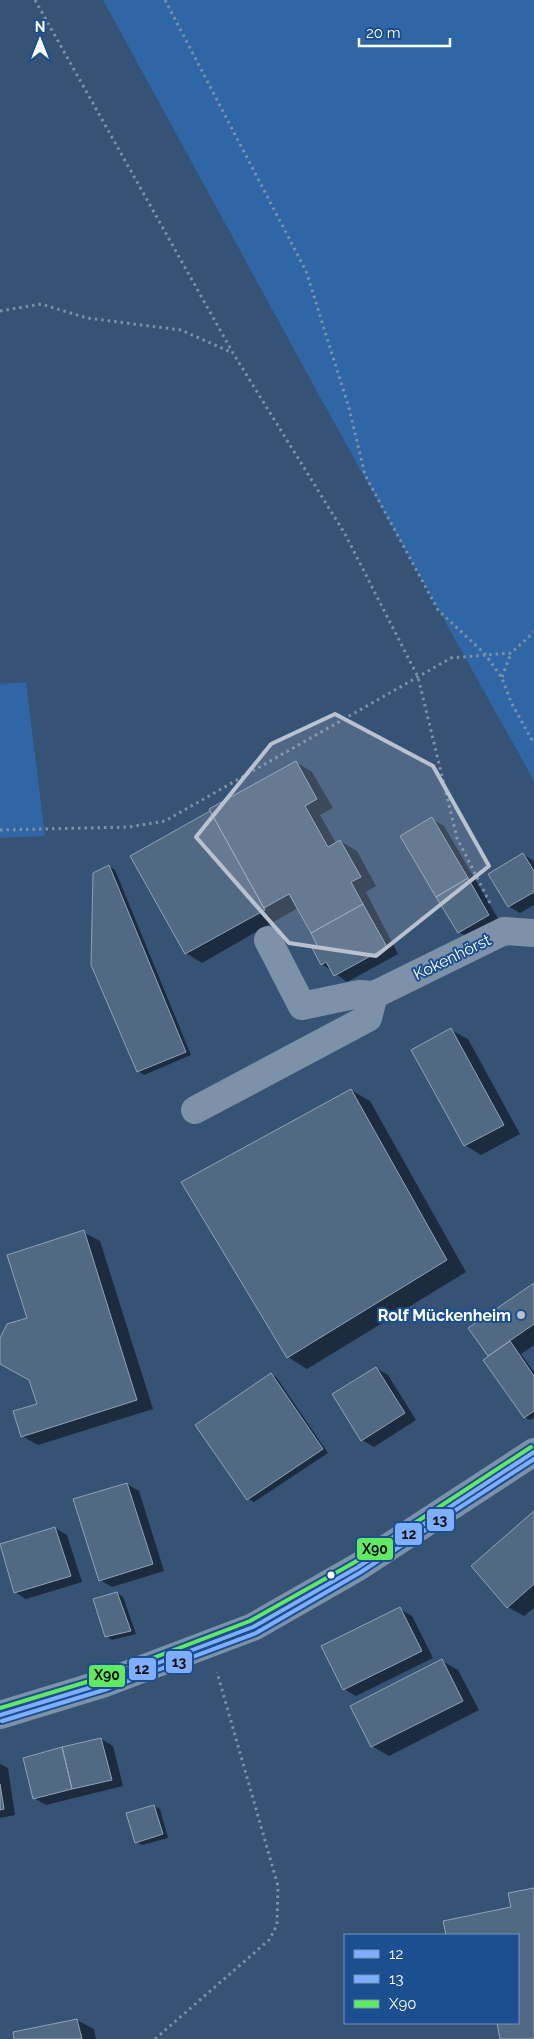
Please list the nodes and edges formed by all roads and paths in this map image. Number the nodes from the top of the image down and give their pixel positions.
1 (35, 0) edge
2 (165, 0) edge
3 (0, 312) edge
4 (233, 353) junction
5 (534, 632) edge
6 (485, 654) junction
7 (510, 654) junction
8 (418, 677) junction
9 (502, 678) junction
10 (534, 744) edge
11 (0, 830) edge
12 (504, 931) junction
13 (534, 933) edge
14 (268, 940) dead end
15 (374, 995) junction
16 (195, 1110) dead end
17 (534, 1452) edge
18 (208, 1643) junction
19 (0, 1715) edge
20 (156, 2039) edge

1 - 4 path
2 - 6 path
3 - 4 path
4 - 8 path
5 - 7 path
6 - 7 path
6 - 8 path
6 - 9 path
7 - 9 path
8 - 11 path
8 - 12 path
9 - 10 path
12 - 13 street, Kokenhörst
12 - 15 street, Kokenhörst
14 - 15 street
15 - 16 street
17 - 18 street
18 - 19 street
18 - 20 path

